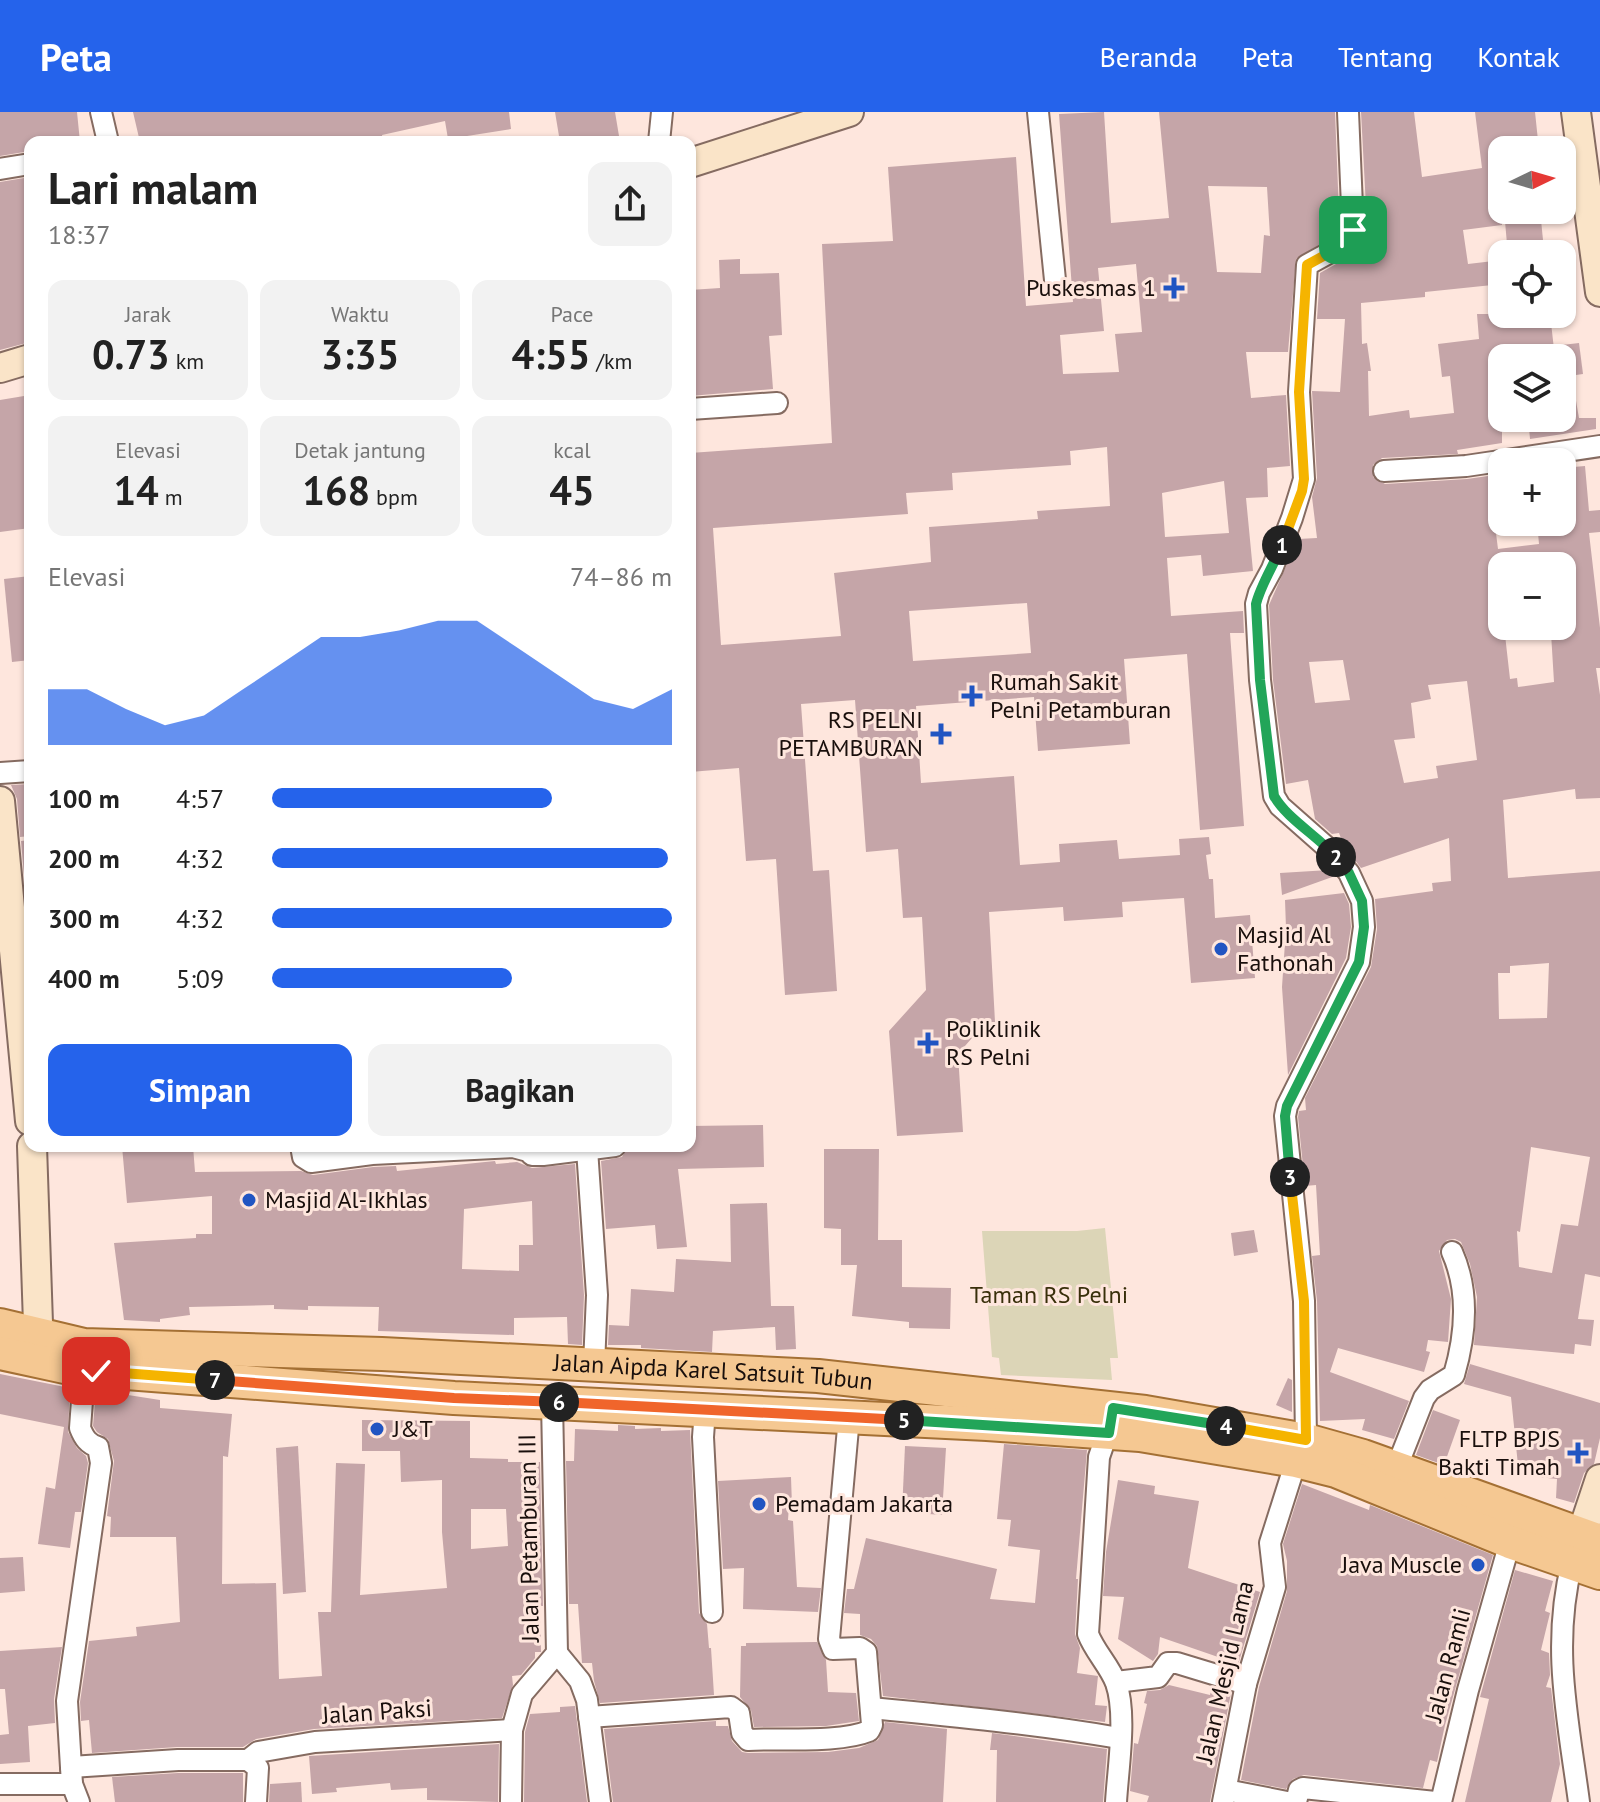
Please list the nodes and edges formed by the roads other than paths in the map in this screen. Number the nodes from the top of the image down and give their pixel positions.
1 (101, 112) edge
2 (849, 112) edge
3 (1038, 112) edge
4 (1348, 112) edge
5 (1576, 112) edge
6 (107, 136) edge
7 (696, 154) edge
8 (24, 165) edge
9 (0, 169) edge
10 (1055, 280) dead end
11 (1600, 292) edge
12 (24, 361) edge
13 (0, 368) edge
14 (777, 403) dead end
15 (696, 409) edge
16 (1600, 446) edge
17 (1384, 471) dead end
18 (24, 771) edge
19 (0, 773) edge
20 (0, 801) edge
21 (24, 1057) edge
22 (32, 1152) edge
23 (302, 1152) edge
24 (414, 1152) edge
25 (528, 1152) edge
26 (560, 1152) edge
27 (587, 1152) edge
28 (1452, 1252) dead end
29 (0, 1325) edge
30 (39, 1349) junction
31 (0, 1353) edge
32 (85, 1357) junction
33 (594, 1365) junction
34 (552, 1402) junction
35 (705, 1409) junction
36 (849, 1417) junction
37 (1111, 1420) junction
38 (1301, 1451) junction
39 (1396, 1469) junction
40 (1600, 1479) edge
41 (1510, 1542) junction
42 (1589, 1553) edge
43 (712, 1612) dead end
44 (557, 1653) junction
45 (1116, 1682) junction
46 (1246, 1684) junction
47 (871, 1708) junction
48 (589, 1717) junction
49 (512, 1730) junction
50 (1119, 1738) junction
51 (248, 1760) junction
52 (0, 1784) edge
53 (74, 1784) edge
54 (1224, 1796) edge
55 (256, 1802) edge
56 (511, 1802) edge
57 (600, 1802) edge
58 (1116, 1802) edge
59 (1287, 1802) edge
60 (1296, 1802) edge
61 (1438, 1802) edge
62 (1579, 1802) edge

1 - 6 street
2 - 7 street
3 - 10 street
4 - 38 street, Jalan Mesjid Lama
5 - 11 street
8 - 9 street
12 - 13 street
14 - 15 street
16 - 17 street
18 - 19 street
20 - 21 street
22 - 30 street
23 - 24 street
25 - 26 street
27 - 33 street
28 - 39 street
29 - 30 main road, Jalan Aipda Karel Satsuit Tubun
30 - 31 main road, Jalan Aipda Karel Satsuit Tubun
30 - 32 main road, Jalan Aipda Karel Satsuit Tubun
32 - 33 main road, Jalan Aipda Karel Satsuit Tubun
32 - 34 main road, Jalan Aipda Karel Satsuit Tubun
32 - 53 street
33 - 37 main road, Jalan Aipda Karel Satsuit Tubun
34 - 35 main road, Jalan Aipda Karel Satsuit Tubun
34 - 44 street, Jalan Petamburan III
35 - 36 main road, Jalan Aipda Karel Satsuit Tubun
35 - 43 street
36 - 37 main road, Jalan Aipda Karel Satsuit Tubun
36 - 47 street
37 - 38 main road, Jalan Aipda Karel Satsuit Tubun
37 - 45 street
38 - 39 main road, Jalan Aipda Karel Satsuit Tubun
38 - 41 main road, Jalan Aipda Karel Satsuit Tubun
38 - 46 street, Jalan Mesjid Lama
39 - 42 main road, Jalan Aipda Karel Satsuit Tubun
40 - 42 street
41 - 42 main road, Jalan Aipda Karel Satsuit Tubun
41 - 61 street, Jalan Ramli
42 - 62 street
44 - 48 street
44 - 49 street, Jalan Petamburan III
45 - 46 street
45 - 50 street
46 - 54 street, Jalan Mesjid Lama
47 - 48 street
47 - 50 street
48 - 57 street
49 - 51 street, Jalan Paksi
49 - 56 street, Jalan Petamburan III
50 - 58 street
51 - 53 street, Jalan Paksi
51 - 55 street
52 - 53 street, Jalan Paksi
54 - 59 street
60 - 61 street

